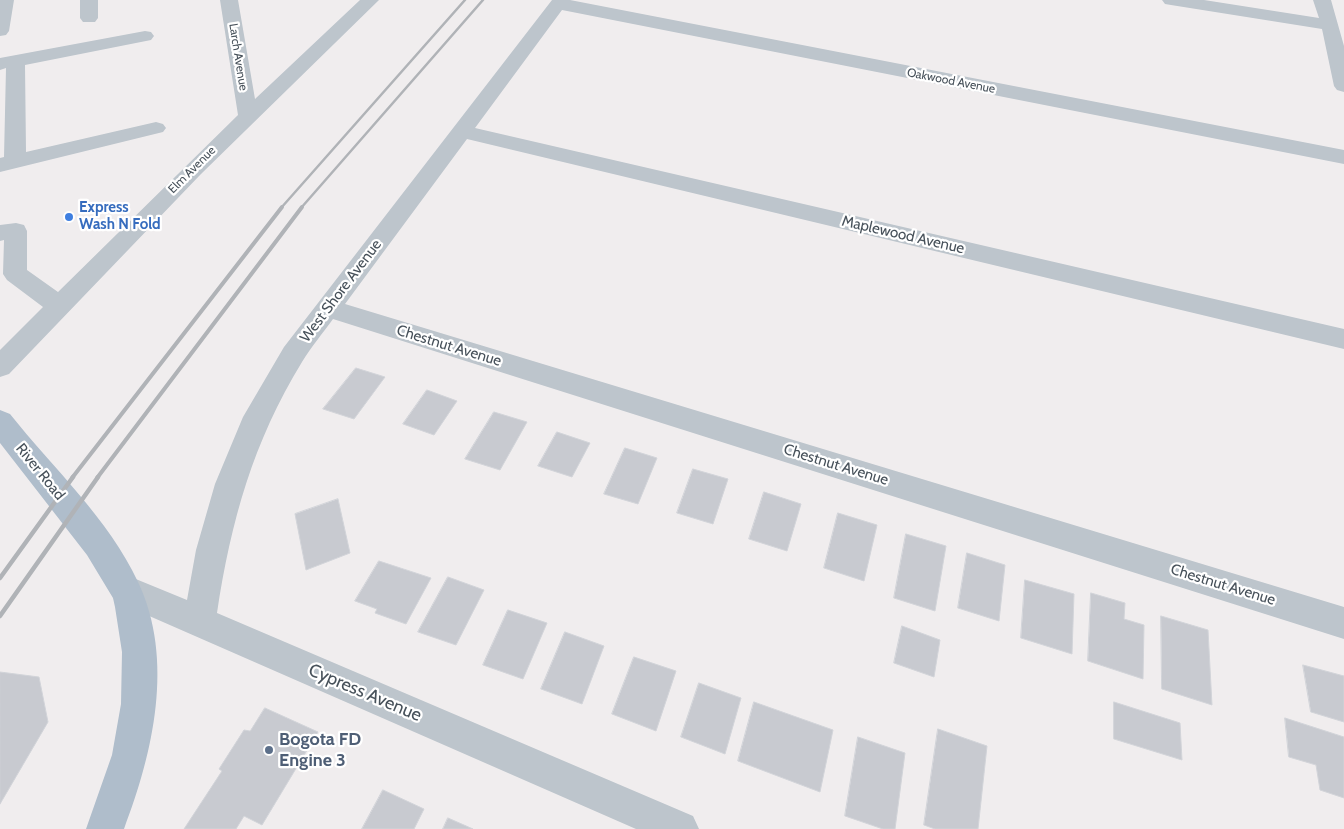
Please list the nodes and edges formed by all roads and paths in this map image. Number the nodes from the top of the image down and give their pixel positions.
1 (6, 0) edge
2 (89, 0) edge
3 (229, 0) edge
4 (370, 0) edge
5 (1171, 0) edge
6 (1322, 0) edge
7 (559, 2) edge
8 (89, 18) dead end
9 (1335, 29) edge
10 (0, 31) edge
11 (145, 36) dead end
12 (8, 62) edge
13 (1344, 86) edge
14 (248, 115) junction
15 (156, 128) dead end
16 (462, 130) junction
17 (1344, 157) edge
18 (7, 163) edge
19 (0, 233) edge
20 (59, 306) junction
21 (328, 308) junction
22 (1344, 339) edge
23 (0, 367) edge
24 (0, 422) edge
25 (126, 590) junction
26 (199, 622) junction
27 (1344, 623) edge
28 (105, 829) edge
29 (680, 829) edge

1 - 10 street
2 - 8 street
3 - 14 street, Larch Avenue
4 - 14 street, Elm Avenue
5 - 9 street
6 - 9 street
7 - 16 street, West Shore Avenue
7 - 17 street, Oakwood Avenue
9 - 13 street
11 - 12 street
12 - 18 street
14 - 20 street, Elm Avenue
15 - 18 street
16 - 21 street, West Shore Avenue
16 - 22 street, Maplewood Avenue
19 - 20 street
20 - 23 street, Elm Avenue
21 - 26 street, West Shore Avenue
21 - 27 street, Chestnut Avenue
24 - 25 main road, River Road
25 - 26 street, Cypress Avenue
25 - 28 main road
26 - 29 street, Cypress Avenue

